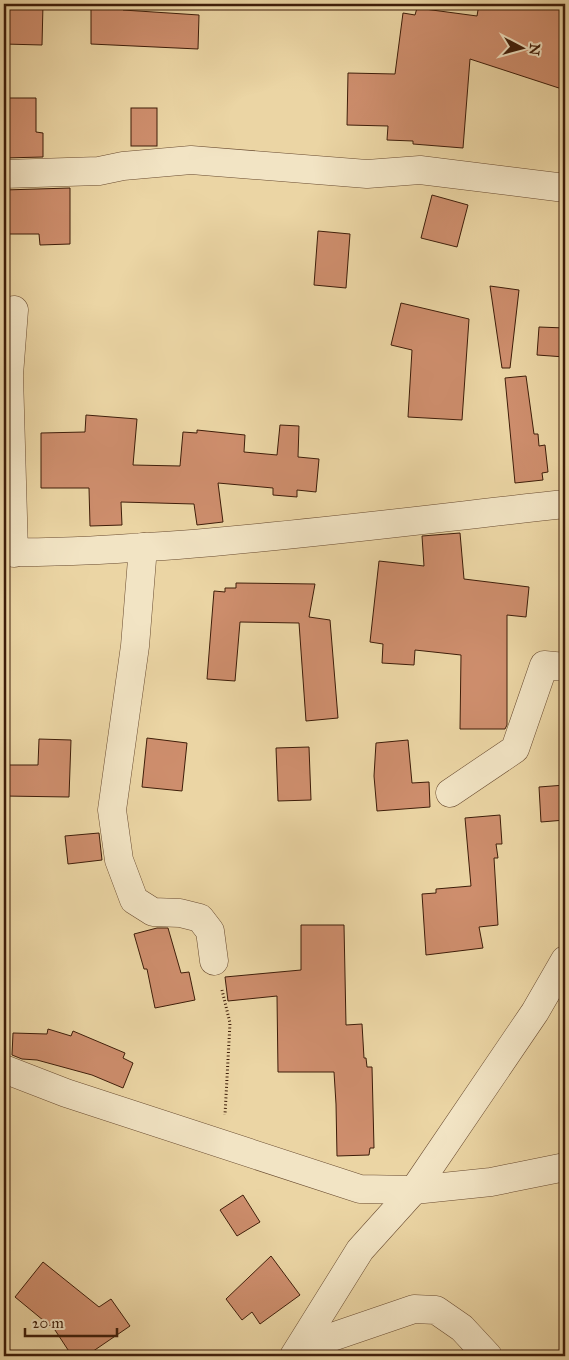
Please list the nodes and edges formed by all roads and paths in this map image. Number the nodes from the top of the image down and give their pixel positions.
1 (4, 174) edge
2 (565, 188) edge
3 (14, 310) dead end
4 (565, 504) edge
5 (143, 548) junction
6 (9, 552) edge
7 (565, 667) edge
8 (450, 793) dead end
9 (565, 960) edge
10 (214, 961) joint
11 (4, 1069) edge
12 (223, 1145) junction
13 (565, 1167) edge
14 (414, 1190) junction
15 (300, 1348) edge
16 (488, 1356) edge

1 - 2 street
3 - 6 street
4 - 5 street
5 - 6 street
5 - 10 street
7 - 8 street
9 - 14 street
10 - 12 path
11 - 12 street
12 - 14 street
13 - 14 street
14 - 15 street
15 - 16 street

